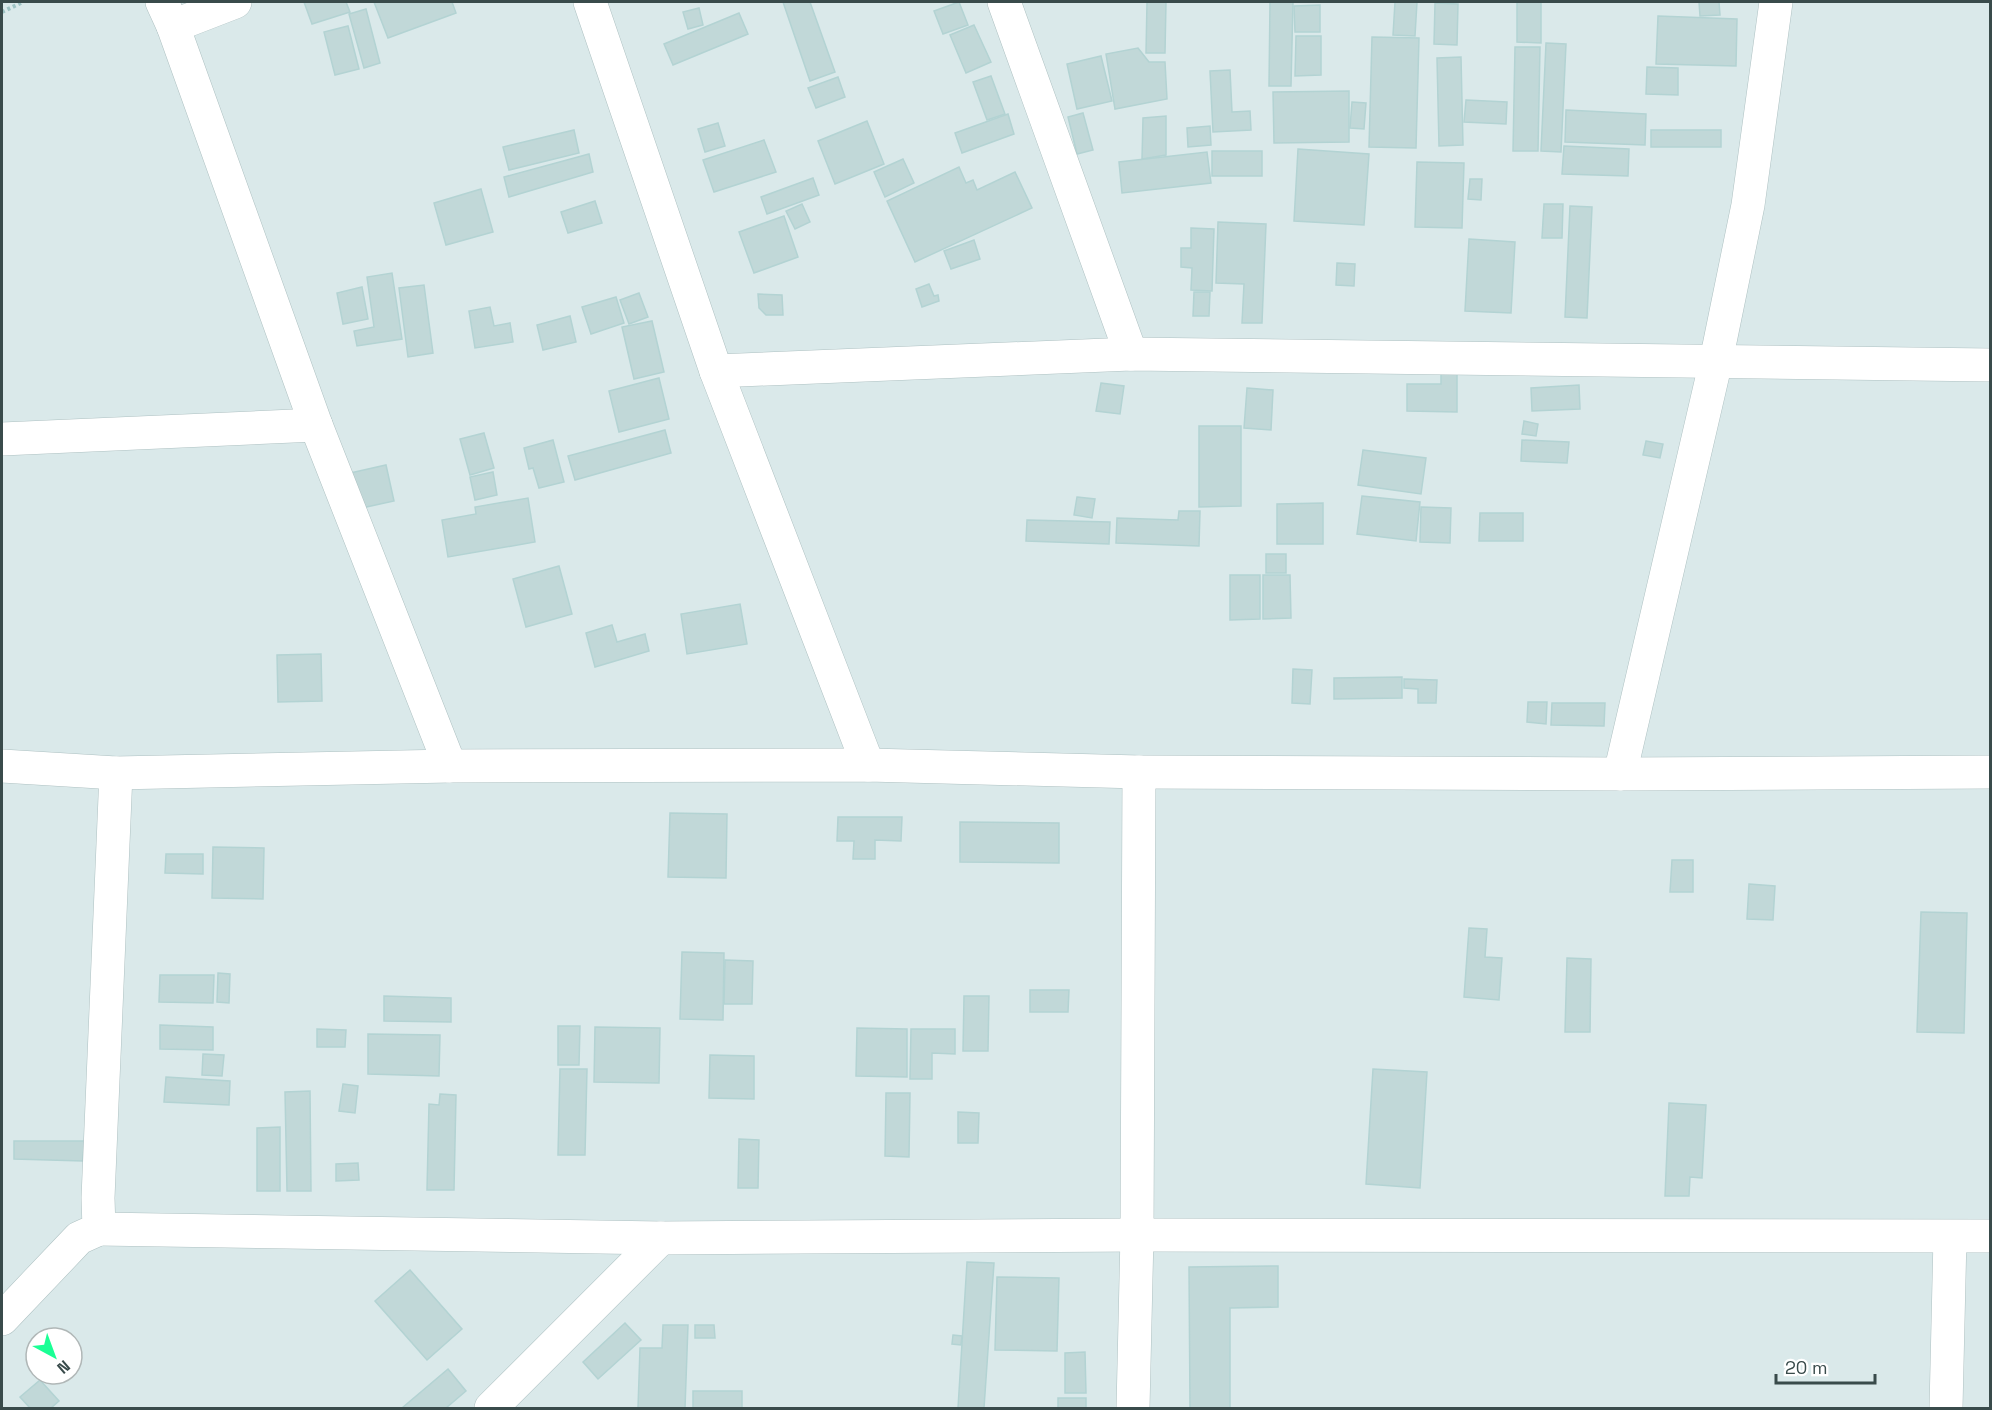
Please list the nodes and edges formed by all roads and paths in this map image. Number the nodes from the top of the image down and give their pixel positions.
1 (23, 2) edge
2 (235, 2) edge
3 (590, 2) edge
4 (1004, 2) edge
5 (1776, 2) edge
6 (2, 12) edge
7 (168, 14) edge
8 (1131, 354) junction
9 (1716, 361) junction
10 (1990, 365) edge
11 (716, 371) junction
12 (316, 425) junction
13 (2, 440) edge
14 (868, 765) junction
15 (2, 766) edge
16 (450, 766) junction
17 (1139, 772) junction
18 (1990, 772) edge
19 (116, 773) junction
20 (1620, 774) junction
21 (99, 1229) junction
22 (1137, 1235) junction
23 (1990, 1236) edge
24 (1950, 1237) junction
25 (661, 1238) junction
26 (2, 1319) edge
27 (491, 1408) edge
28 (1133, 1408) edge
29 (1946, 1408) edge

1 - 6 path
2 - 7 street
3 - 11 street
4 - 8 street
5 - 9 street
7 - 12 street
8 - 9 street
8 - 11 street
9 - 10 street
9 - 20 street
11 - 14 street
12 - 13 street
12 - 16 street
14 - 16 street
14 - 17 street
15 - 19 street
16 - 19 street
17 - 20 street
17 - 22 street
18 - 20 street
19 - 21 street
21 - 25 street
21 - 26 street
22 - 24 street
22 - 25 street
22 - 28 street
23 - 24 street
24 - 29 street
25 - 27 street

